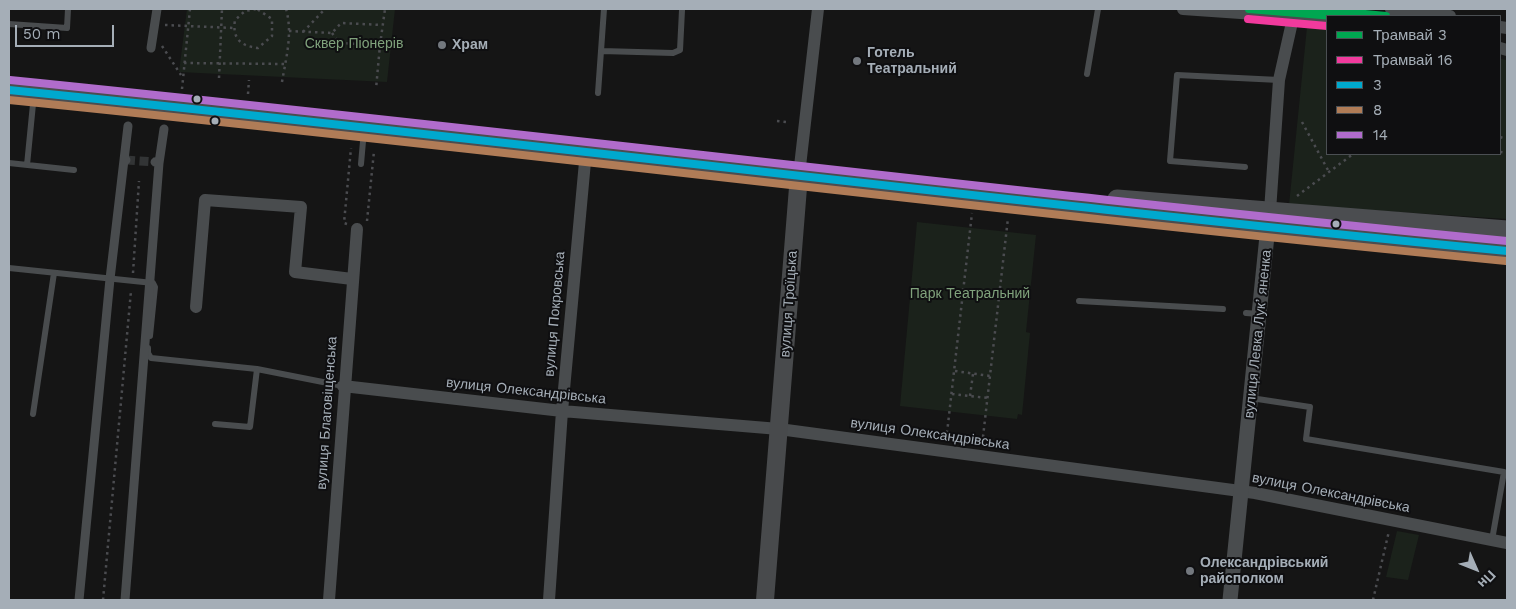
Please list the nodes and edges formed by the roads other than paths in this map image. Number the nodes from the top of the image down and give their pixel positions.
1 (68, 9) edge
2 (157, 9) edge
3 (604, 9) edge
4 (818, 9) edge
5 (1098, 9) edge
6 (1183, 9) edge
7 (1391, 9) edge
8 (682, 10) dead end
9 (1294, 13) edge
10 (1442, 15) edge
11 (1326, 19) edge
12 (9, 24) edge
13 (151, 48) dead end
14 (602, 51) junction
15 (1087, 74) dead end
16 (1279, 80) junction
17 (9, 90) edge
18 (34, 92) junction
19 (598, 93) dead end
20 (128, 126) dead end
21 (364, 126) junction
22 (164, 129) dead end
23 (586, 151) junction
24 (9, 163) edge
25 (361, 164) dead end
26 (27, 165) junction
27 (1245, 166) dead end
28 (74, 170) dead end
29 (799, 175) junction
30 (1269, 220) junction
31 (357, 229) road end
32 (1507, 230) edge
33 (1507, 251) edge
34 (9, 268) edge
35 (54, 273) junction
36 (110, 279) junction
37 (352, 279) junction
38 (149, 283) junction
39 (1079, 301) dead end
40 (196, 307) dead end
41 (1223, 309) dead end
42 (257, 369) junction
43 (343, 386) junction
44 (1251, 398) junction
45 (562, 411) junction
46 (33, 414) dead end
47 (215, 424) dead end
48 (780, 429) junction
49 (1240, 491) junction
50 (1492, 540) junction
51 (1507, 543) edge
52 (80, 600) edge
53 (125, 600) edge
54 (329, 600) edge
55 (550, 600) edge
56 (765, 600) edge
57 (1230, 600) edge

1 - 12 lane
2 - 13 street
3 - 14 lane
4 - 29 street, вулиця Троїцька
5 - 15 lane
6 - 9 street
7 - 10 street
8 - 14 lane
9 - 11 street
9 - 16 street, вулиця Левка Лукʼяненка
14 - 19 lane
16 - 27 lane
16 - 30 street, вулиця Левка Лукʼяненка
17 - 18 main road
18 - 21 main road
18 - 26 lane
20 - 36 street
21 - 23 main road
21 - 25 lane
22 - 38 street
23 - 29 main road
23 - 45 street, вулиця Покровська
24 - 26 lane
26 - 28 lane
29 - 30 main road
29 - 48 main road, вулиця Троїцька
30 - 32 main road
30 - 33 main road
30 - 44 street, вулиця Левка Лукʼяненка
31 - 37 street, вулиця Благовіщенська
34 - 35 lane
35 - 36 lane
35 - 46 lane
36 - 38 lane
36 - 52 street
37 - 40 street
37 - 43 street, вулиця Благовіщенська
38 - 42 lane
38 - 53 street
39 - 41 lane
42 - 43 lane
42 - 47 lane
43 - 45 street, вулиця Олександрівська
43 - 54 street, вулиця Благовіщенська
44 - 49 street, вулиця Левка Лукʼяненка
44 - 50 lane
45 - 48 street, вулиця Олександрівська
45 - 55 street, вулиця Покровська
48 - 49 street, вулиця Олександрівська
48 - 56 main road, вулиця Троїцька
49 - 50 street, вулиця Олександрівська
49 - 57 street, вулиця Левка Лукʼяненка
50 - 51 street, вулиця Олександрівська

